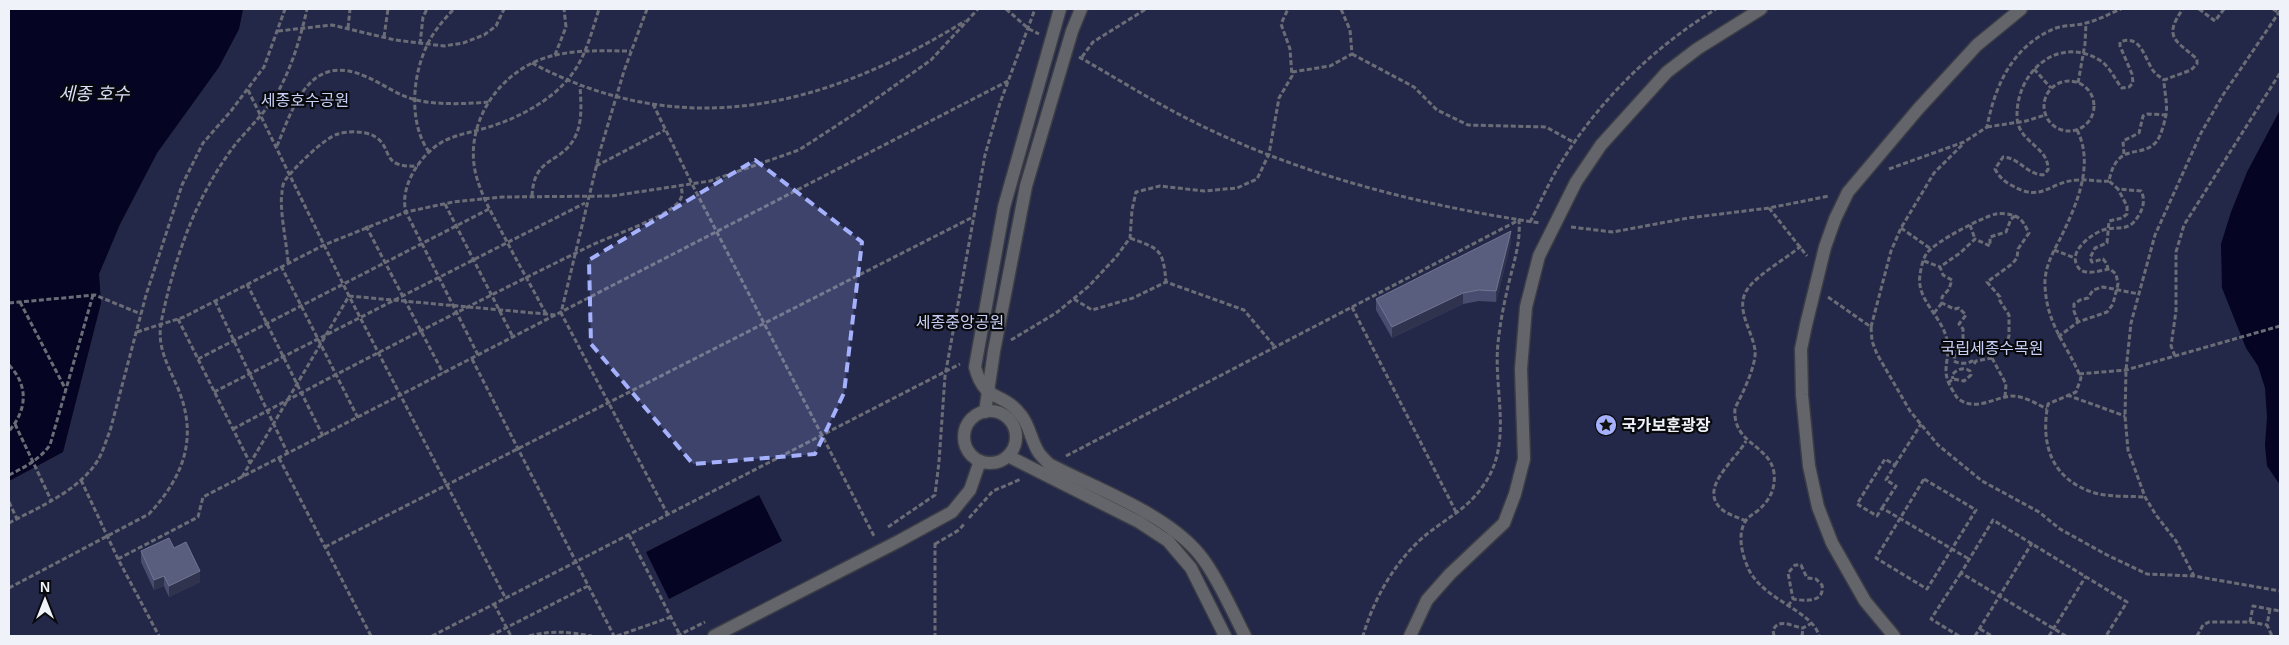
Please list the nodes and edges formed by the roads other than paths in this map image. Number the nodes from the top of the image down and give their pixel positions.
1 (1060, 9) edge
2 (1081, 9) edge
3 (1761, 9) edge
4 (2021, 9) edge
5 (989, 393) junction
6 (985, 412) junction
7 (1008, 456) junction
8 (980, 461) junction
9 (714, 636) edge
10 (1225, 636) edge
11 (1245, 636) edge
12 (1410, 636) edge
13 (1894, 636) edge

1 - 5 lane
2 - 5 lane
3 - 12 lane
4 - 13 lane
5 - 6 lane
5 - 11 lane
6 - 7 lane
6 - 8 lane
7 - 8 lane
7 - 10 lane
8 - 9 lane

